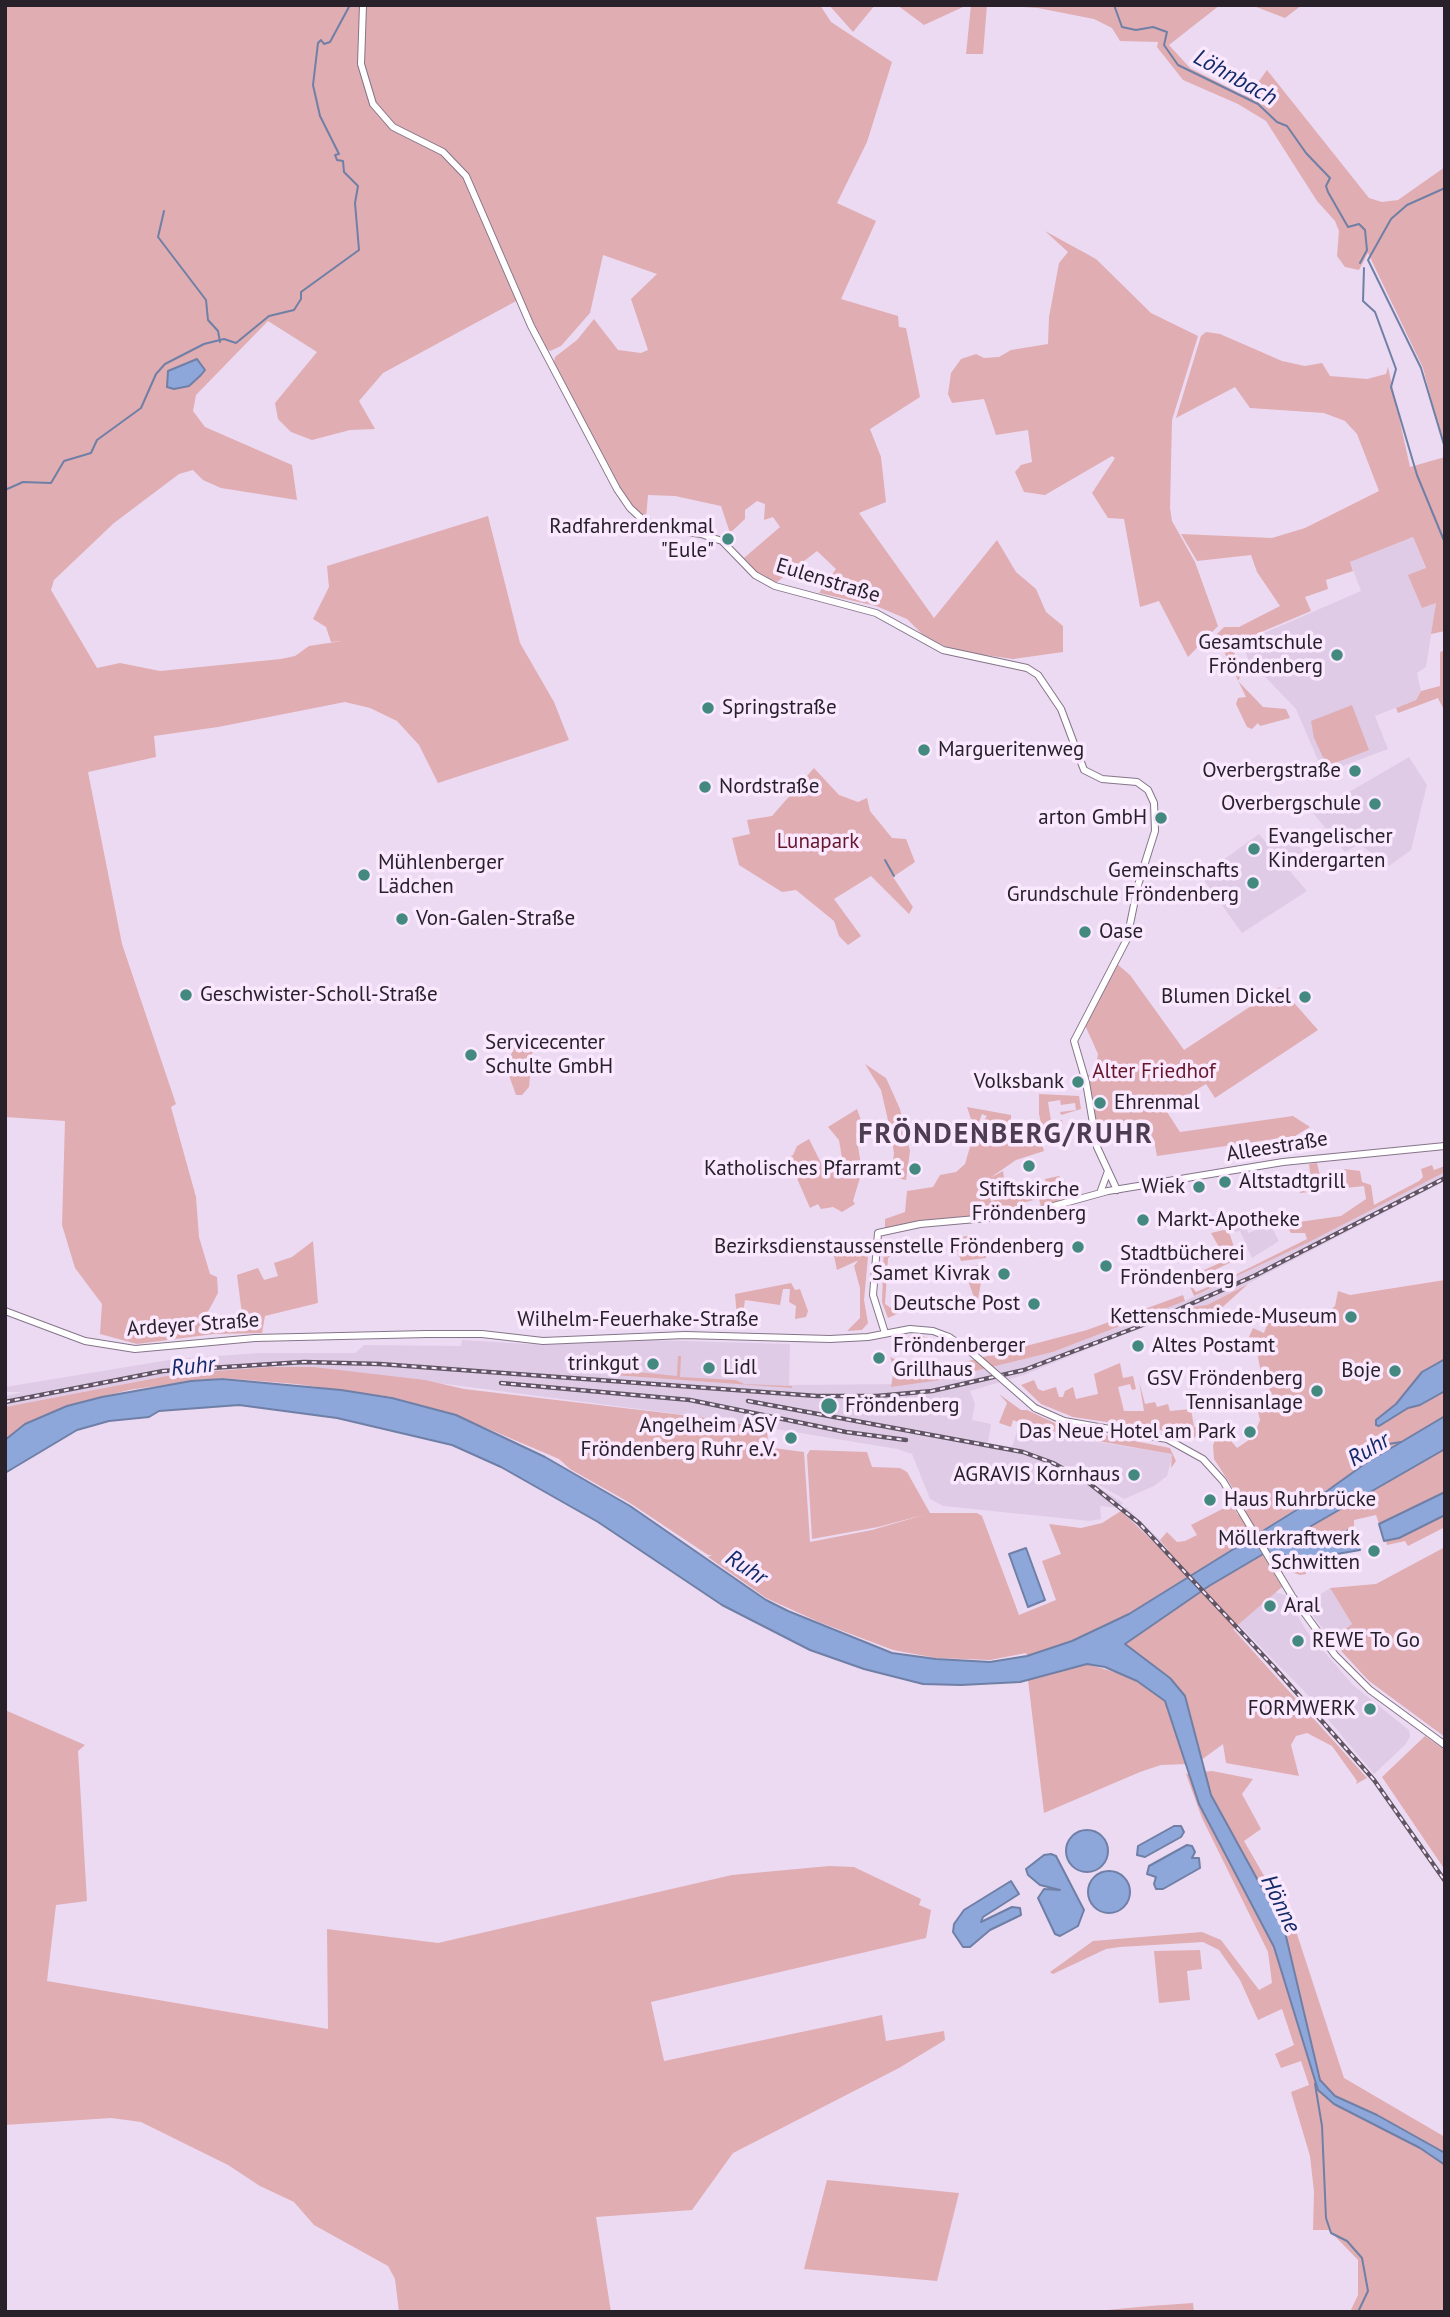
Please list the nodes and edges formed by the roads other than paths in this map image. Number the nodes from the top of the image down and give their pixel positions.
1 (363, 5) edge
2 (1445, 1146) edge
3 (1108, 1171) junction
4 (1116, 1190) junction
5 (1100, 1193) junction
6 (5, 1311) edge
7 (885, 1334) junction
8 (306, 1336) joint
9 (1445, 1745) edge

1 - 3 main road, Eulenstraße
2 - 4 main road, Alleestraße
3 - 4 main road, Eulenstraße
3 - 5 main road
4 - 5 main road, Alleestraße
5 - 7 main road, Alleestraße
6 - 8 main road, Ardeyer Straße
7 - 8 main road, Wilhelm-Feuerhake-Straße
7 - 9 main road, Wilhelm-Feuerhake-Straße, bridge

